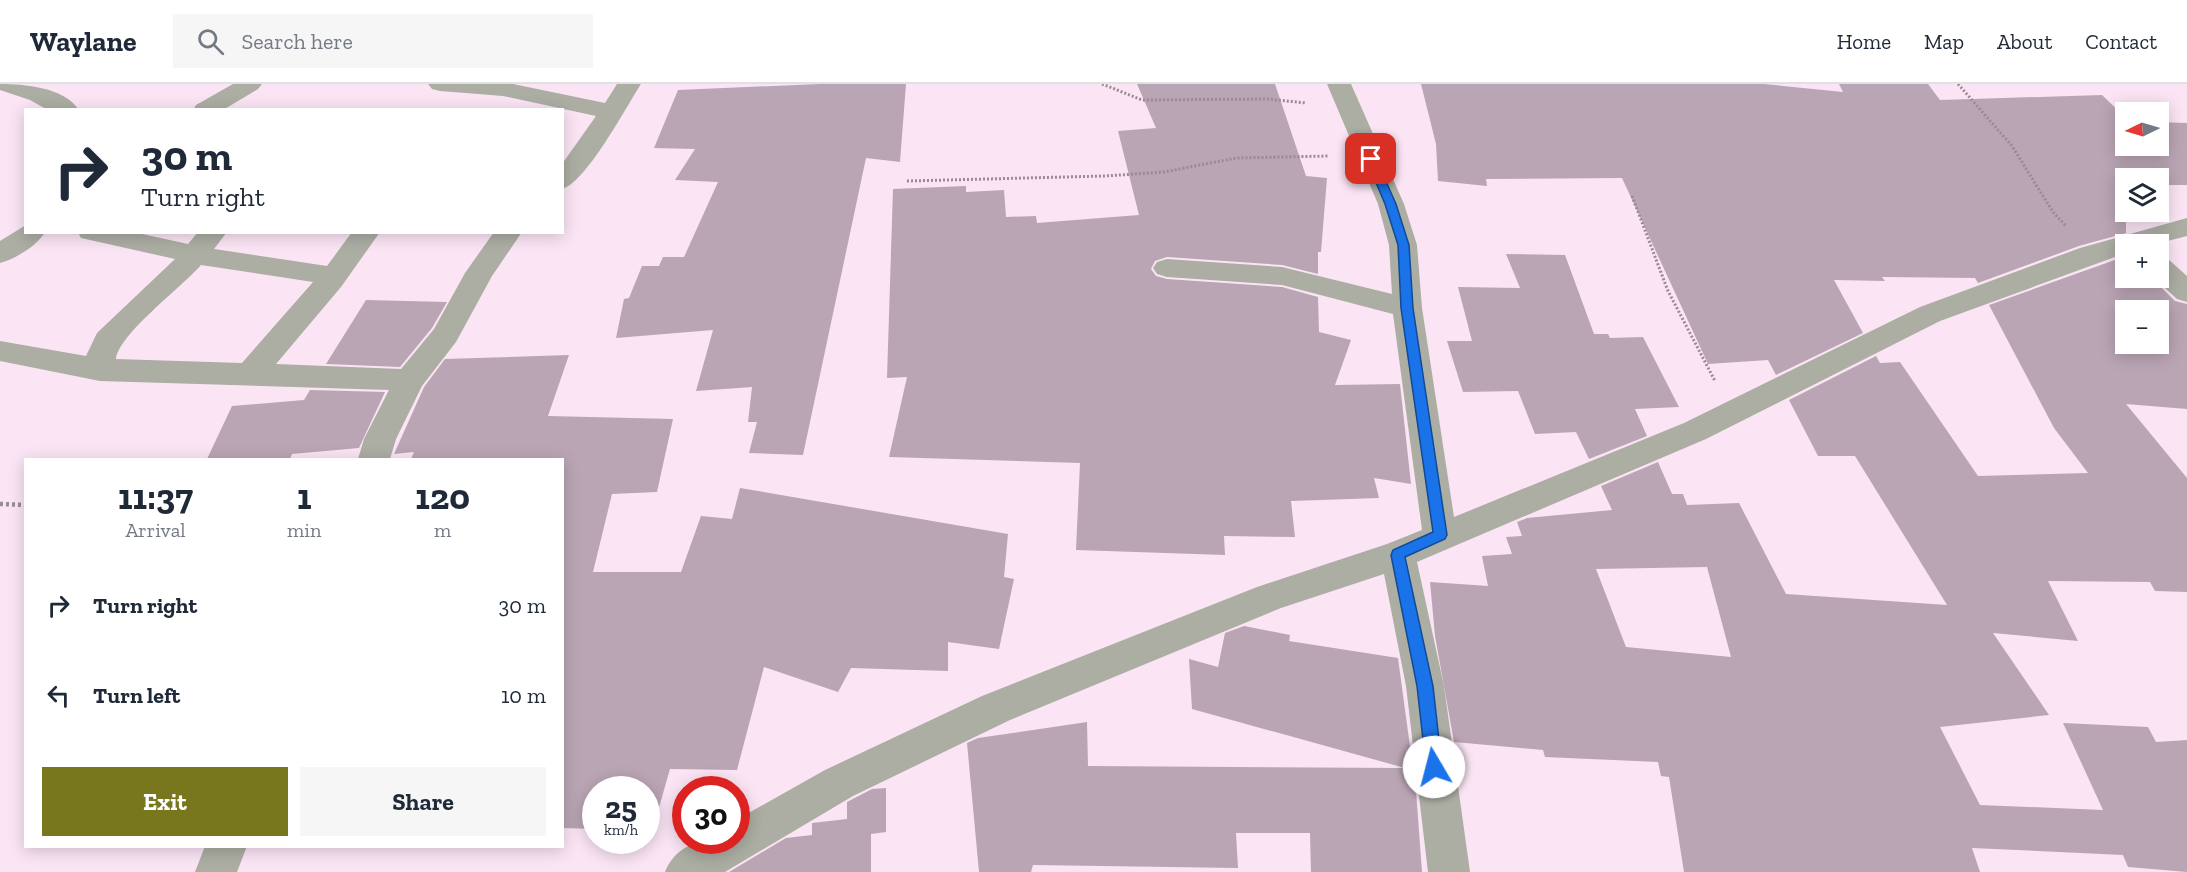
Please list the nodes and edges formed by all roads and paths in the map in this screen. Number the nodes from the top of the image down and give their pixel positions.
1 (4, 84) edge
2 (250, 84) edge
3 (440, 84) edge
4 (629, 84) edge
5 (1102, 84) edge
6 (1339, 84) edge
7 (1958, 84) edge
8 (64, 108) edge
9 (208, 108) edge
10 (611, 112) junction
11 (1353, 116) junction
12 (1371, 159) junction
13 (564, 179) edge
14 (907, 181) dead end
15 (1632, 196) dead end
16 (2187, 226) edge
17 (29, 234) edge
18 (100, 234) edge
19 (212, 234) edge
20 (365, 234) edge
21 (507, 234) edge
22 (2163, 234) edge
23 (2115, 248) edge
24 (0, 254) edge
25 (2090, 254) junction
26 (195, 255) junction
27 (1167, 268) dead end
28 (2169, 275) edge
29 (333, 276) junction
30 (2187, 292) edge
31 (1407, 308) junction
32 (0, 351) edge
33 (100, 370) junction
34 (248, 376) junction
35 (409, 381) junction
36 (1734, 411) junction
37 (374, 458) edge
38 (0, 504) edge
39 (24, 505) edge
40 (1440, 535) junction
41 (1398, 555) junction
42 (225, 848) edge
43 (216, 872) edge
44 (686, 872) edge
45 (1449, 872) edge

1 - 8 street
2 - 9 street
3 - 10 street
4 - 10 street
5 - 11 path
6 - 11 street
7 - 25 path
10 - 13 street
11 - 12 street
12 - 14 path
12 - 31 street
15 - 36 path
16 - 22 street
17 - 24 street
18 - 26 street
19 - 26 street
20 - 29 street
21 - 35 street
23 - 25 street
25 - 36 street
26 - 29 street
26 - 33 street
27 - 31 street
28 - 30 street
29 - 34 street
31 - 40 street
32 - 33 street
33 - 34 street
34 - 35 street
35 - 37 street
36 - 40 street
38 - 39 path
40 - 41 street
41 - 44 street
41 - 45 street
42 - 43 street

